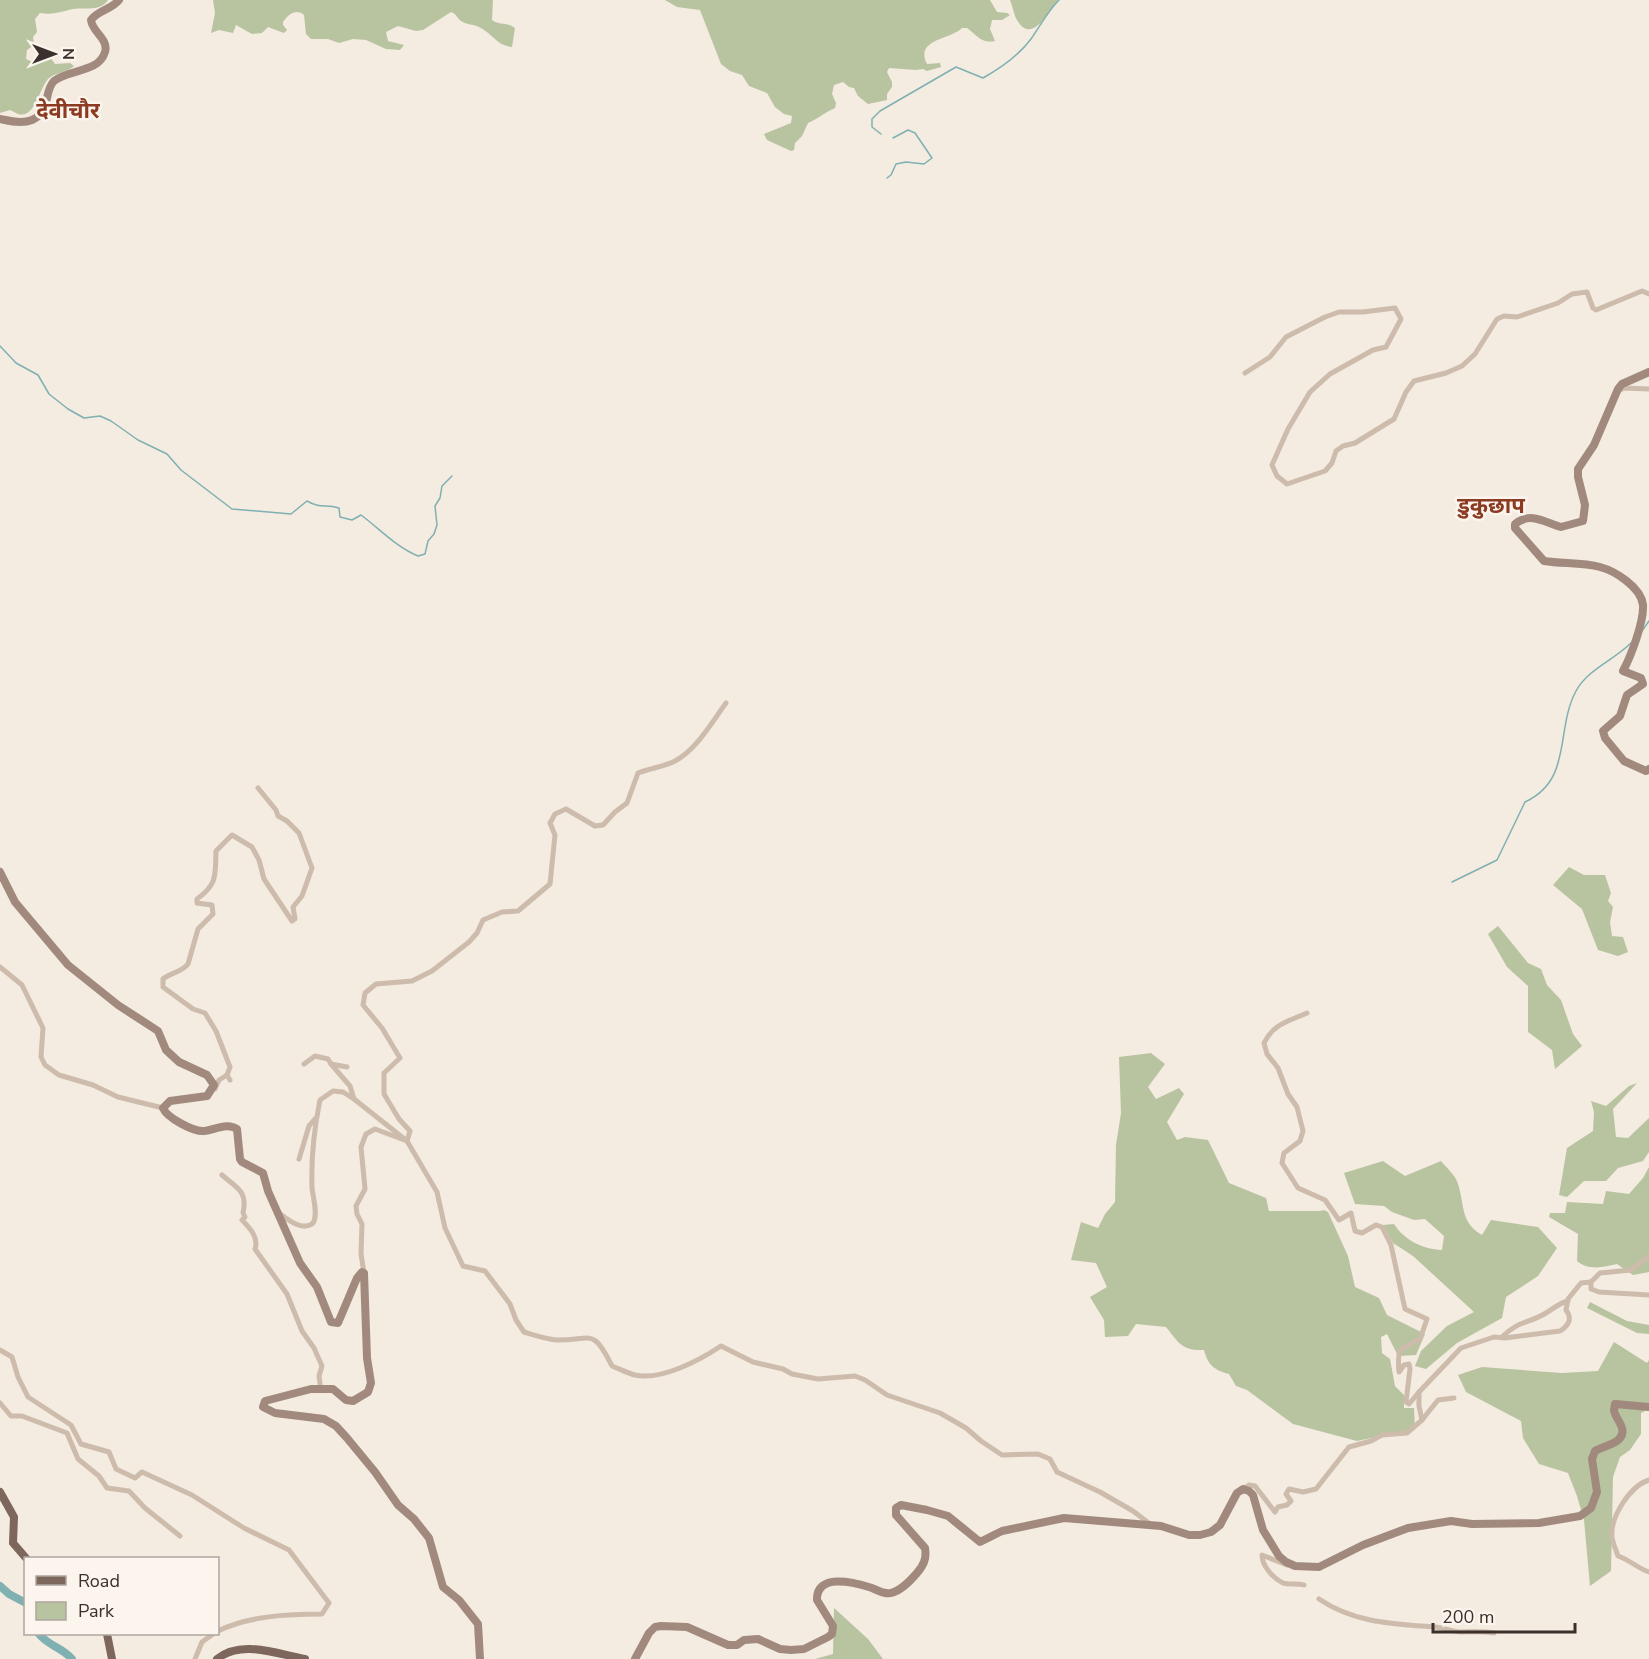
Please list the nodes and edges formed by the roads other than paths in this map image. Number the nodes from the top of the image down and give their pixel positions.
1 (119, 0) edge
2 (0, 119) edge
3 (1649, 294) edge
4 (1245, 372) dead end
5 (1649, 372) edge
6 (1649, 389) edge
7 (1617, 392) junction
8 (726, 703) dead end
9 (1649, 769) edge
10 (258, 788) dead end
11 (0, 872) edge
12 (0, 967) edge
13 (1307, 1013) dead end
14 (304, 1064) dead end
15 (331, 1064) junction
16 (347, 1067) dead end
17 (207, 1096) junction
18 (354, 1099) junction
19 (163, 1108) junction
20 (315, 1119) junction
21 (407, 1141) junction
22 (299, 1159) dead end
23 (222, 1174) dead end
24 (279, 1213) junction
25 (1649, 1256) edge
26 (364, 1273) junction
27 (1591, 1282) junction
28 (1649, 1295) edge
29 (1568, 1301) junction
30 (1502, 1337) junction
31 (0, 1350) edge
32 (321, 1390) junction
33 (1419, 1392) junction
34 (1454, 1398) dead end
35 (0, 1403) edge
36 (1649, 1407) edge
37 (1422, 1420) junction
38 (81, 1444) junction
39 (78, 1459) junction
40 (1649, 1480) edge
41 (1243, 1489) junction
42 (0, 1492) edge
43 (1150, 1525) junction
44 (180, 1536) dead end
45 (25, 1557) edge
46 (1295, 1566) junction
47 (1649, 1572) edge
48 (1304, 1584) dead end
49 (1319, 1599) dead end
50 (219, 1631) edge
51 (1494, 1633) dead end
52 (107, 1635) edge
53 (212, 1635) edge
54 (112, 1659) edge
55 (195, 1659) edge
56 (217, 1659) edge
57 (305, 1659) edge
58 (480, 1659) edge
59 (635, 1659) edge

1 - 2 street
3 - 4 street
5 - 7 street
6 - 7 street
7 - 9 street
8 - 21 street
10 - 17 street
11 - 17 street
12 - 19 street
13 - 33 street
14 - 15 street
15 - 16 street
15 - 18 street
17 - 19 street
18 - 20 street
18 - 21 street
19 - 24 street
20 - 22 street
20 - 24 street
21 - 26 street
21 - 43 street
23 - 32 street
24 - 26 street
25 - 27 street
26 - 32 street
27 - 28 street
27 - 29 street
29 - 30 street
29 - 30 street
30 - 33 street
31 - 38 street
32 - 58 street
33 - 37 street
34 - 37 street
35 - 39 street
36 - 46 street
37 - 41 street
38 - 39 street
38 - 50 street
39 - 44 street
40 - 47 street
41 - 43 street
41 - 46 street
42 - 45 main road
43 - 59 street
46 - 48 street
49 - 51 street
52 - 54 main road
53 - 55 street
56 - 57 main road

